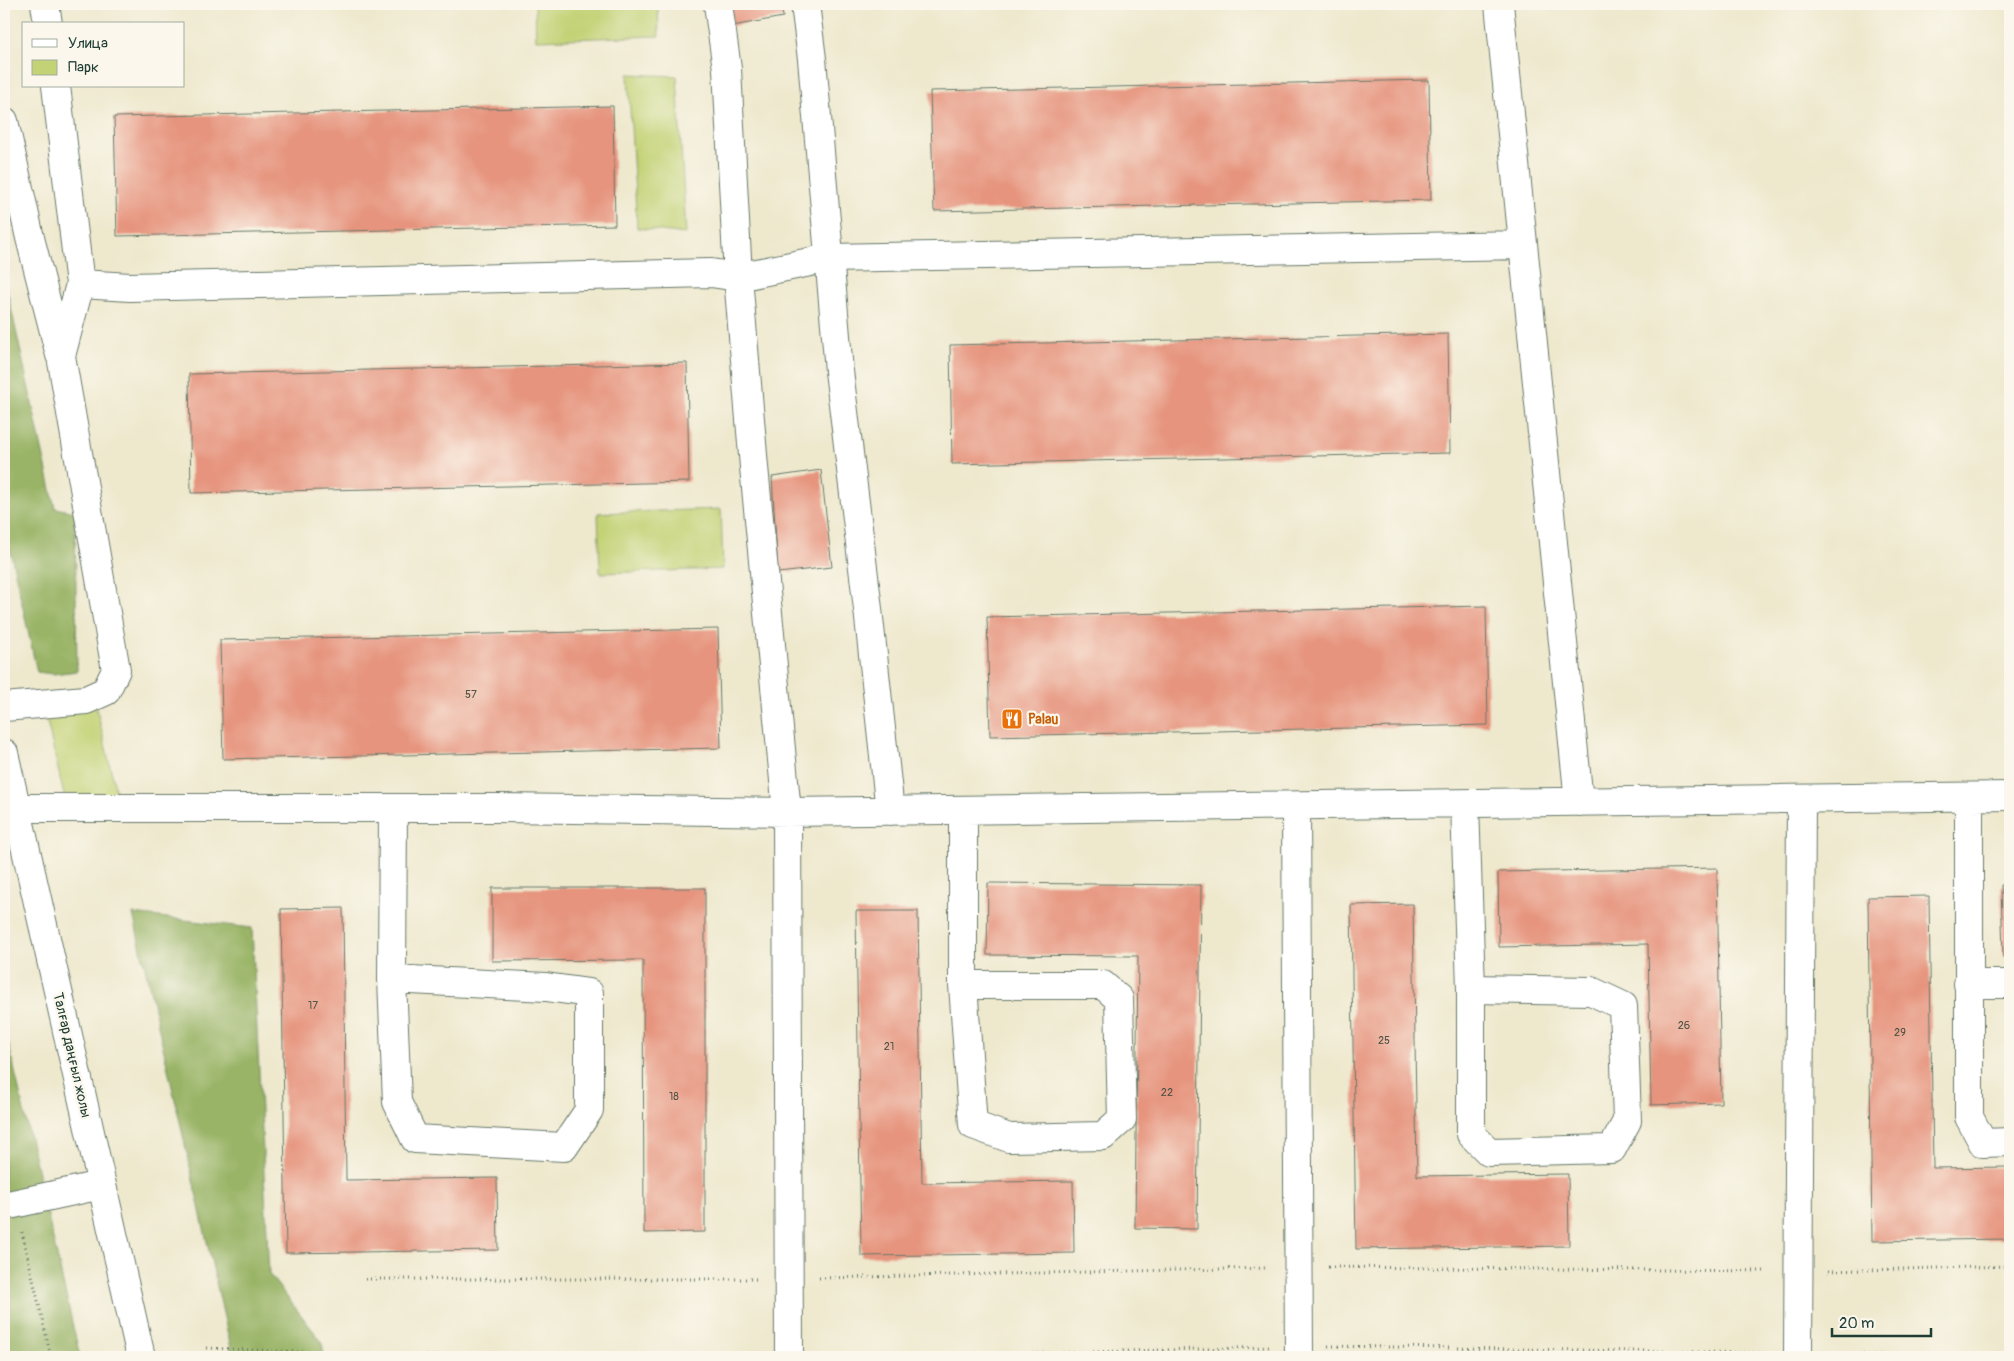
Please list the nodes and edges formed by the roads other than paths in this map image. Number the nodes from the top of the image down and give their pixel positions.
1 (45, 4) edge
2 (718, 4) edge
3 (805, 4) edge
4 (1499, 4) edge
5 (48, 22) edge
6 (56, 88) edge
7 (4, 121) edge
8 (1523, 245) junction
9 (829, 258) junction
10 (738, 277) junction
11 (80, 284) junction
12 (60, 356) junction
13 (4, 707) edge
14 (4, 753) edge
15 (2010, 796) edge
16 (1969, 797) junction
17 (1801, 799) junction
18 (1579, 802) junction
19 (1465, 804) junction
20 (1296, 806) junction
21 (16, 808) junction
22 (393, 809) junction
23 (963, 810) junction
24 (890, 811) junction
25 (787, 812) junction
26 (392, 979) junction
27 (1968, 984) junction
28 (2010, 984) edge
29 (963, 985) junction
30 (1471, 989) junction
31 (2010, 1142) edge
32 (101, 1185) junction
33 (10, 1205) edge
34 (1299, 1352) edge
35 (1798, 1356) edge
36 (141, 1357) edge
37 (789, 1357) edge

1 - 5 street
2 - 10 street
3 - 9 street
4 - 8 street
6 - 11 street
7 - 12 street
8 - 9 street
8 - 18 street
9 - 10 street
9 - 24 street
10 - 11 street
10 - 25 street
11 - 12 street
12 - 13 street
14 - 21 street, Талғар даңғыл жолы
15 - 16 street
16 - 17 street
16 - 27 street
17 - 18 street
17 - 35 street
18 - 19 street
19 - 20 street
19 - 30 street
20 - 23 street
20 - 34 street
21 - 22 street
21 - 32 street, Талғар даңғыл жолы
22 - 25 street
22 - 26 street
23 - 24 street
23 - 29 street
24 - 25 street
25 - 37 street
26 - 26 street
27 - 28 street
27 - 31 street
29 - 29 street
30 - 30 street
32 - 33 street
32 - 36 street, Талғар даңғыл жолы

